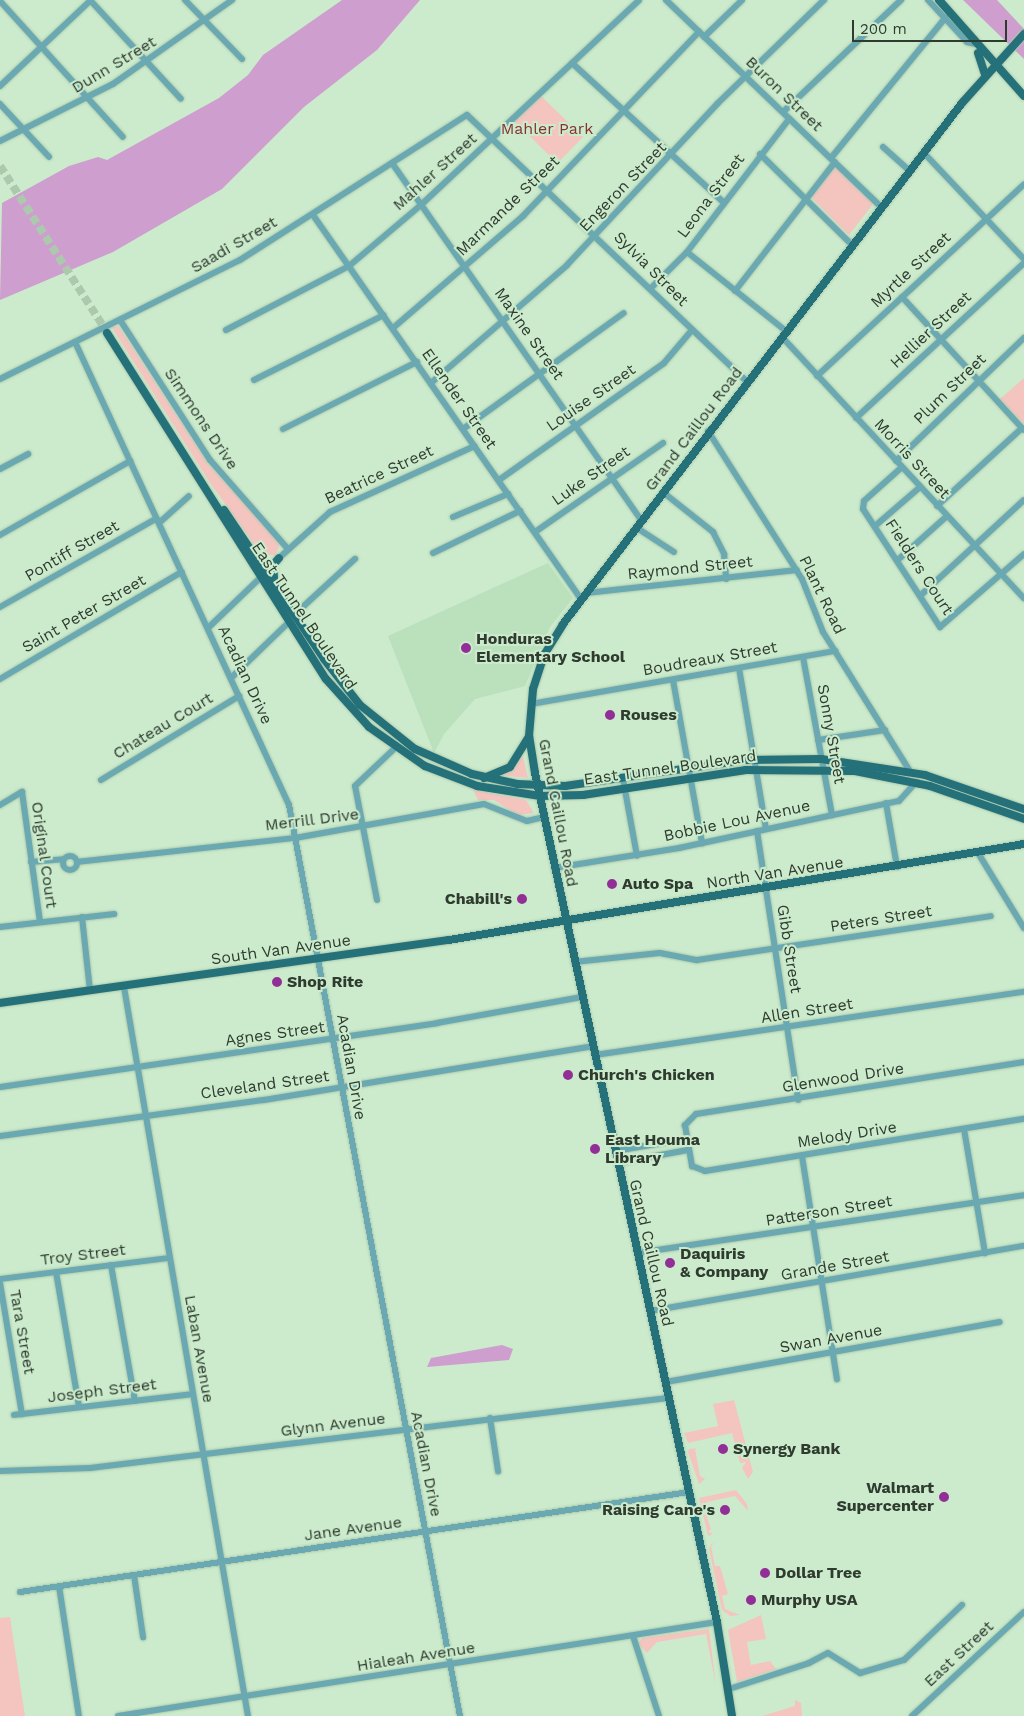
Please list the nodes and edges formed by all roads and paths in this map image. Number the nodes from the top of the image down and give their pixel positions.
1 (91, 0) edge
2 (185, 0) edge
3 (232, 0) edge
4 (639, 0) edge
5 (666, 0) edge
6 (742, 0) edge
7 (824, 0) edge
8 (901, 0) edge
9 (928, 0) edge
10 (0, 1) edge
11 (940, 2) edge
12 (945, 18) junction
13 (206, 22) junction
14 (702, 34) junction
15 (1024, 34) edge
16 (977, 45) junction
17 (42, 46) junction
18 (242, 59) dead end
19 (572, 62) junction
20 (148, 63) junction
21 (993, 64) junction
22 (985, 75) junction
23 (745, 76) junction
24 (0, 86) edge
25 (1024, 96) edge
26 (89, 98) junction
27 (180, 99) dead end
28 (0, 104) edge
29 (624, 111) junction
30 (783, 112) junction
31 (470, 116) joint
32 (789, 119) junction
33 (23, 129) junction
34 (494, 136) junction
35 (123, 137) dead end
36 (0, 141) edge
37 (883, 146) dead end
38 (924, 152) junction
39 (760, 154) junction
40 (671, 156) junction
41 (49, 157) dead end
42 (833, 160) junction
43 (392, 163) junction
44 (910, 171) junction
45 (1024, 184) edge
46 (549, 189) junction
47 (805, 196) junction
48 (723, 202) junction
49 (421, 205) junction
50 (882, 208) junction
51 (312, 215) junction
52 (987, 219) junction
53 (596, 234) junction
54 (852, 245) junction
55 (687, 252) junction
56 (1024, 261) edge
57 (349, 266) junction
58 (465, 267) junction
59 (652, 287) junction
60 (735, 291) junction
61 (902, 297) junction
62 (624, 313) dead end
63 (384, 315) junction
64 (120, 320) junction
65 (503, 321) junction
66 (393, 328) junction
67 (226, 330) dead end
68 (692, 330) junction
69 (107, 332) tunnel mouth
70 (784, 334) junction
71 (1024, 338) edge
72 (941, 340) junction
73 (74, 342) junction
74 (417, 362) junction
75 (540, 374) junction
76 (817, 376) junction
77 (0, 380) edge
78 (254, 380) dead end
79 (978, 380) junction
80 (746, 381) junction
81 (431, 383) junction
82 (856, 418) junction
83 (576, 426) junction
84 (283, 429) dead end
85 (463, 429) junction
86 (1023, 429) edge
87 (708, 431) junction
88 (663, 443) dead end
89 (476, 446) junction
90 (28, 454) dead end
91 (130, 461) junction
92 (896, 461) junction
93 (902, 467) junction
94 (0, 469) edge
95 (613, 478) junction
96 (499, 480) junction
97 (920, 487) junction
98 (664, 493) junction
99 (508, 494) junction
100 (189, 496) dead end
101 (213, 496) junction
102 (1024, 500) edge
103 (937, 506) junction
104 (520, 511) junction
105 (947, 516) junction
106 (453, 517) dead end
107 (158, 521) junction
108 (642, 521) junction
109 (875, 526) junction
110 (637, 528) junction
111 (535, 532) junction
112 (0, 535) edge
113 (974, 544) junction
114 (288, 549) junction
115 (674, 552) dead end
116 (433, 553) dead end
117 (1024, 554) edge
118 (256, 555) junction
119 (279, 558) junction
120 (900, 558) junction
121 (355, 559) dead end
122 (797, 570) junction
123 (182, 572) junction
124 (1001, 573) junction
125 (260, 578) junction
126 (726, 579) junction
127 (276, 585) junction
128 (921, 595) junction
129 (584, 596) junction
130 (1024, 598) edge
131 (0, 608) edge
132 (279, 608) junction
133 (294, 615) junction
134 (288, 623) junction
135 (208, 628) junction
136 (306, 632) junction
137 (835, 651) junction
138 (804, 657) junction
139 (739, 668) junction
140 (0, 678) edge
141 (231, 678) junction
142 (673, 680) junction
143 (239, 696) junction
144 (531, 704) junction
145 (885, 730) junction
146 (529, 736) junction
147 (818, 740) junction
148 (395, 748) junction
149 (821, 759) junction
150 (754, 760) junction
151 (689, 768) junction
152 (823, 769) junction
153 (756, 770) junction
154 (910, 771) junction
155 (484, 778) junction
156 (690, 778) junction
157 (623, 779) junction
158 (101, 780) dead end
159 (916, 782) junction
160 (537, 786) junction
161 (626, 789) junction
162 (540, 796) junction
163 (886, 803) junction
164 (0, 805) edge
165 (1024, 810) edge
166 (832, 815) junction
167 (544, 817) junction
168 (1024, 819) edge
169 (363, 827) junction
170 (766, 829) junction
171 (757, 831) junction
172 (295, 838) junction
173 (702, 844) junction
174 (1024, 844) edge
175 (978, 854) junction
176 (637, 856) junction
177 (64, 859) junction
178 (31, 862) junction
179 (78, 862) junction
180 (897, 867) junction
181 (554, 868) junction
182 (766, 889) junction
183 (377, 900) dead end
184 (114, 914) dead end
185 (991, 916) dead end
186 (82, 918) junction
187 (565, 920) junction
188 (40, 922) junction
189 (0, 927) edge
190 (1024, 928) edge
191 (775, 949) junction
192 (318, 959) junction
193 (574, 962) junction
194 (124, 987) junction
195 (90, 991) junction
196 (1024, 992) edge
197 (582, 996) junction
198 (0, 1003) edge
199 (787, 1028) junction
200 (332, 1039) junction
201 (593, 1046) junction
202 (595, 1055) junction
203 (1024, 1062) edge
204 (137, 1067) junction
205 (0, 1087) edge
206 (342, 1088) junction
207 (798, 1100) junction
208 (145, 1116) junction
209 (1024, 1120) edge
210 (964, 1129) junction
211 (0, 1136) edge
212 (686, 1139) junction
213 (688, 1150) junction
214 (615, 1151) junction
215 (802, 1156) junction
216 (617, 1163) junction
217 (1024, 1195) edge
218 (976, 1202) junction
219 (814, 1228) junction
220 (1024, 1246) edge
221 (637, 1253) junction
222 (985, 1253) junction
223 (169, 1258) junction
224 (111, 1265) junction
225 (56, 1272) junction
226 (0, 1279) edge
227 (822, 1282) junction
228 (0, 1283) edge
229 (650, 1311) junction
230 (1000, 1322) dead end
231 (834, 1353) junction
232 (837, 1379) dead end
233 (666, 1382) junction
234 (193, 1394) junction
235 (668, 1398) junction
236 (135, 1401) junction
237 (79, 1408) junction
238 (22, 1414) junction
239 (14, 1415) dead end
240 (490, 1418) junction
241 (406, 1430) junction
242 (204, 1454) junction
243 (0, 1471) edge
244 (498, 1471) dead end
245 (689, 1492) junction
246 (425, 1533) junction
247 (222, 1562) junction
248 (134, 1575) junction
249 (59, 1586) junction
250 (20, 1592) dead end
251 (962, 1605) dead end
252 (1024, 1614) edge
253 (717, 1622) junction
254 (633, 1636) junction
255 (143, 1637) dead end
256 (451, 1666) junction
257 (729, 1689) junction
258 (245, 1697) junction
259 (78, 1716) edge
260 (118, 1716) edge
261 (248, 1716) edge
262 (460, 1716) edge
263 (659, 1716) edge
264 (732, 1716) edge
265 (912, 1716) edge

1 - 17 street
1 - 20 street
2 - 13 street
3 - 13 street, Dunn Street
4 - 19 street, Mahler Street
5 - 14 street, Buron Street
6 - 14 street, Marmande Street
7 - 23 street, Engeron Street
8 - 30 street
9 - 12 street
10 - 17 street
11 - 16 main road
12 - 16 street
12 - 42 street
13 - 18 street
13 - 20 street, Dunn Street
14 - 23 street, Buron Street
14 - 29 street, Marmande Street
15 - 21 main road, Grand Caillou Road
16 - 21 main road
16 - 22 main road
17 - 24 street
17 - 26 street
19 - 29 street
19 - 34 street, Mahler Street
20 - 26 street, Dunn Street
20 - 27 street
21 - 22 main road, Grand Caillou Road
21 - 25 main road
22 - 38 main road, Grand Caillou Road
23 - 30 street, Buron Street
23 - 40 street, Engeron Street
26 - 33 street, Dunn Street
26 - 35 street
28 - 33 street
29 - 40 street
29 - 46 street, Marmande Street
30 - 32 street, Buron Street
31 - 34 street, Sylvia Street
31 - 43 street, Saadi Street
32 - 39 street, Leona Street
32 - 42 street, Buron Street
33 - 36 street, Dunn Street
33 - 41 street
34 - 46 street, Sylvia Street
34 - 49 street, Mahler Street
37 - 44 street
38 - 44 main road, Grand Caillou Road
38 - 52 street
39 - 47 street
39 - 48 street, Leona Street
40 - 48 street
40 - 53 street, Engeron Street
42 - 47 street
42 - 50 street, Buron Street
43 - 49 street, Maxine Street
43 - 51 street, Saadi Street
44 - 50 main road, Grand Caillou Road
45 - 52 street, Myrtle Street
46 - 53 street, Sylvia Street
46 - 58 street, Marmande Street
47 - 54 street
47 - 60 street
48 - 55 street, Leona Street
49 - 57 street, Mahler Street
49 - 58 street, Maxine Street
50 - 54 main road, Grand Caillou Road
51 - 57 street, Ellender Street
51 - 64 street, Saadi Street
52 - 56 street
52 - 61 street, Myrtle Street
53 - 59 street, Sylvia Street
53 - 65 street, Engeron Street
54 - 70 main road, Grand Caillou Road
55 - 59 street, Leona Street
55 - 60 street, Morris Street
56 - 72 street, Hellier Street
57 - 63 street, Ellender Street
57 - 67 street, Mahler Street
58 - 65 street, Maxine Street
58 - 66 street, Marmande Street
59 - 68 street, Sylvia Street
60 - 70 street, Morris Street
61 - 72 street
61 - 76 street, Myrtle Street
62 - 75 street
63 - 66 street, Ellender Street
63 - 78 street
64 - 73 street, Saadi Street
64 - 114 street, Simmons Drive
65 - 75 street, Maxine Street
65 - 81 street, Engeron Street
66 - 74 street, Ellender Street
68 - 80 street, Sylvia Street
68 - 83 street, Louise Street
69 - 101 main road, East Tunnel Boulevard
70 - 76 street, Morris Street
70 - 80 main road, Grand Caillou Road
71 - 79 street, Plum Street
72 - 79 street
72 - 82 street, Hellier Street
73 - 77 street, Saadi Street
73 - 91 street, Acadian Drive
74 - 81 street, Ellender Street
74 - 84 street
75 - 83 street, Maxine Street
75 - 85 street
76 - 82 street, Morris Street
79 - 86 street
79 - 92 street, Plum Street
80 - 87 main road, Grand Caillou Road
81 - 85 street, Ellender Street
82 - 92 street, Morris Street
83 - 95 street, Maxine Street
83 - 96 street, Louise Street
85 - 89 street, Ellender Street
86 - 103 street
87 - 98 main road, Grand Caillou Road
87 - 122 street, Plant Road
88 - 95 street, Luke Street
89 - 96 street, Ellender Street
89 - 114 street, Beatrice Street
90 - 94 street
91 - 107 street, Acadian Drive
91 - 112 street
92 - 93 street, Morris Street
93 - 97 street, Morris Street
93 - 109 street, Fielders Court
95 - 108 street, Maxine Street
95 - 111 street, Luke Street
96 - 99 street, Ellender Street
97 - 103 street, Morris Street
97 - 109 street
98 - 108 main road, Grand Caillou Road
98 - 126 street
99 - 104 street, Ellender Street
99 - 106 street
100 - 107 street, Pontiff Street
101 - 118 main road, East Tunnel Boulevard
101 - 125 main road, East Tunnel Boulevard
102 - 113 street
103 - 105 street, Morris Street
104 - 111 street, Ellender Street
104 - 116 street
105 - 113 street, Morris Street
105 - 120 street
107 - 123 street, Acadian Drive
107 - 131 street, Pontiff Street
108 - 110 main road, Grand Caillou Road
109 - 120 street, Fielders Court
110 - 115 street
110 - 129 main road, Grand Caillou Road
111 - 129 street, Ellender Street
113 - 124 street, Morris Street
113 - 128 street
114 - 119 street, Beatrice Street
117 - 124 street, Fielders Court
118 - 119 main road
118 - 127 main road, East Tunnel Boulevard
119 - 127 main road
120 - 128 street, Fielders Court
121 - 133 street
122 - 126 street, Raymond Street
122 - 137 street, Plant Road
123 - 135 street, Acadian Drive
123 - 140 street, Saint Peter Street
124 - 128 street, Fielders Court
124 - 130 street, Morris Street
125 - 132 main road, East Tunnel Boulevard
125 - 135 street
126 - 129 street, Raymond Street
127 - 133 main road, East Tunnel Boulevard
129 - 144 main road, Grand Caillou Road
132 - 133 main road
132 - 134 main road, East Tunnel Boulevard
133 - 136 main road, East Tunnel Boulevard
134 - 136 main road
134 - 141 street
134 - 148 main road, East Tunnel Boulevard
135 - 141 street, Acadian Drive
136 - 155 main road, East Tunnel Boulevard
137 - 138 street, Boudreaux Street
137 - 145 street, Plant Road
138 - 139 street, Boudreaux Street
138 - 147 street, Sonny Street
139 - 142 street, Boudreaux Street
139 - 150 street
141 - 143 street, Acadian Drive
142 - 144 street, Boudreaux Street
142 - 151 street
143 - 158 street, Chateau Court
143 - 172 street, Acadian Drive
144 - 146 main road, Grand Caillou Road
145 - 147 street
145 - 154 street, Plant Road
146 - 155 main road
146 - 160 main road, Grand Caillou Road
147 - 149 street, Sonny Street
148 - 162 main road, East Tunnel Boulevard
148 - 169 street
149 - 150 main road, East Tunnel Boulevard
149 - 152 street, Sonny Street
149 - 154 main road, East Tunnel Boulevard
150 - 151 main road, East Tunnel Boulevard
150 - 153 street
151 - 156 street
151 - 157 main road, East Tunnel Boulevard
152 - 153 main road, East Tunnel Boulevard
152 - 159 main road, East Tunnel Boulevard
152 - 166 street, Sonny Street
153 - 156 main road, East Tunnel Boulevard
153 - 170 street
154 - 165 main road, East Tunnel Boulevard
155 - 160 main road, East Tunnel Boulevard
156 - 161 main road, East Tunnel Boulevard
156 - 173 street
157 - 160 main road, East Tunnel Boulevard
157 - 161 street
159 - 163 street, Bobbie Lou Avenue
159 - 168 main road, East Tunnel Boulevard
160 - 162 main road, Grand Caillou Road
161 - 162 main road, East Tunnel Boulevard
161 - 176 street
162 - 167 main road, Grand Caillou Road
163 - 166 street, Bobbie Lou Avenue
163 - 180 street
164 - 178 street, Original Court
166 - 170 street, Bobbie Lou Avenue
167 - 169 street, Merrill Drive
167 - 181 main road, Grand Caillou Road
169 - 172 street, Merrill Drive
169 - 183 street
170 - 171 street, Bobbie Lou Avenue
171 - 173 street, Bobbie Lou Avenue
171 - 182 street, Gibb Street
172 - 179 street, Merrill Drive
172 - 192 street, Acadian Drive
173 - 176 street, Bobbie Lou Avenue
174 - 175 main road, North Van Avenue
175 - 180 main road, North Van Avenue
175 - 190 street
176 - 181 street, Bobbie Lou Avenue
177 - 178 street
177 - 179 street, Merrill Drive
177 - 179 street, Merrill Drive
178 - 188 street, Original Court
180 - 182 main road, North Van Avenue
181 - 187 main road, Grand Caillou Road
182 - 187 main road, North Van Avenue
182 - 191 street, Gibb Street
184 - 186 street
185 - 191 street, Peters Street
186 - 188 street
186 - 195 street
187 - 192 main road, South Van Avenue
187 - 193 main road, Grand Caillou Road
188 - 189 street
191 - 193 street, Peters Street
191 - 199 street, Gibb Street
192 - 194 main road, South Van Avenue
192 - 200 street, Acadian Drive
193 - 197 main road, Grand Caillou Road
194 - 195 main road, South Van Avenue
194 - 204 street, Laban Avenue
195 - 198 main road, South Van Avenue
196 - 199 street, Allen Street
197 - 200 street, Agnes Street
197 - 201 main road, Grand Caillou Road
199 - 202 street, Allen Street
199 - 207 street, Gibb Street
200 - 204 street, Agnes Street
200 - 206 street, Acadian Drive
201 - 202 main road, Grand Caillou Road
201 - 206 street, Cleveland Street
202 - 214 main road, Grand Caillou Road
203 - 207 street, Glenwood Drive
204 - 205 street, Agnes Street
204 - 208 street, Laban Avenue
206 - 208 street, Cleveland Street
206 - 241 street, Acadian Drive
207 - 212 street, Glenwood Drive
208 - 211 street, Cleveland Street
208 - 223 street, Laban Avenue
209 - 210 street, Melody Drive
210 - 215 street, Melody Drive
210 - 218 street
212 - 213 street, Melody Drive
212 - 214 street
213 - 215 street, Melody Drive
213 - 216 street
214 - 216 main road, Grand Caillou Road
215 - 219 street
216 - 221 main road, Grand Caillou Road
217 - 218 street, Patterson Street
218 - 219 street, Patterson Street
218 - 222 street
219 - 221 street, Patterson Street
219 - 227 street
220 - 222 street, Grande Street
221 - 229 main road, Grand Caillou Road
222 - 227 street, Grande Street
223 - 224 street, Troy Street
223 - 234 street, Laban Avenue
224 - 225 street, Troy Street
224 - 236 street
225 - 226 street, Troy Street
225 - 237 street
227 - 229 street, Grande Street
227 - 231 street
228 - 238 street, Tara Street
229 - 233 main road, Grand Caillou Road
230 - 231 street, Swan Avenue
231 - 232 street
231 - 233 street, Swan Avenue
233 - 235 main road, Grand Caillou Road
234 - 236 street, Joseph Street
234 - 242 street, Laban Avenue
235 - 240 street, Glynn Avenue
235 - 245 main road, Grand Caillou Road
236 - 237 street, Joseph Street
237 - 238 street, Joseph Street
238 - 239 street, Joseph Street
240 - 241 street, Glynn Avenue
240 - 244 street
241 - 242 street, Glynn Avenue
241 - 246 street, Acadian Drive
242 - 243 street, Glynn Avenue
242 - 247 street, Laban Avenue
245 - 246 street, Jane Avenue
245 - 253 main road, Grand Caillou Road
246 - 247 street, Jane Avenue
246 - 256 street, Acadian Drive
247 - 248 street, Jane Avenue
247 - 258 street, Laban Avenue
248 - 249 street, Jane Avenue
248 - 255 street
249 - 250 street, Jane Avenue
249 - 259 street
251 - 257 street
252 - 265 street, East Street
253 - 254 street, Hialeah Avenue
253 - 257 main road, Grand Caillou Road
254 - 256 street, Hialeah Avenue
254 - 263 street
256 - 258 street, Hialeah Avenue
256 - 262 street, Acadian Drive
257 - 264 main road, Grand Caillou Road
258 - 260 street, Hialeah Avenue
258 - 261 street, Laban Avenue

